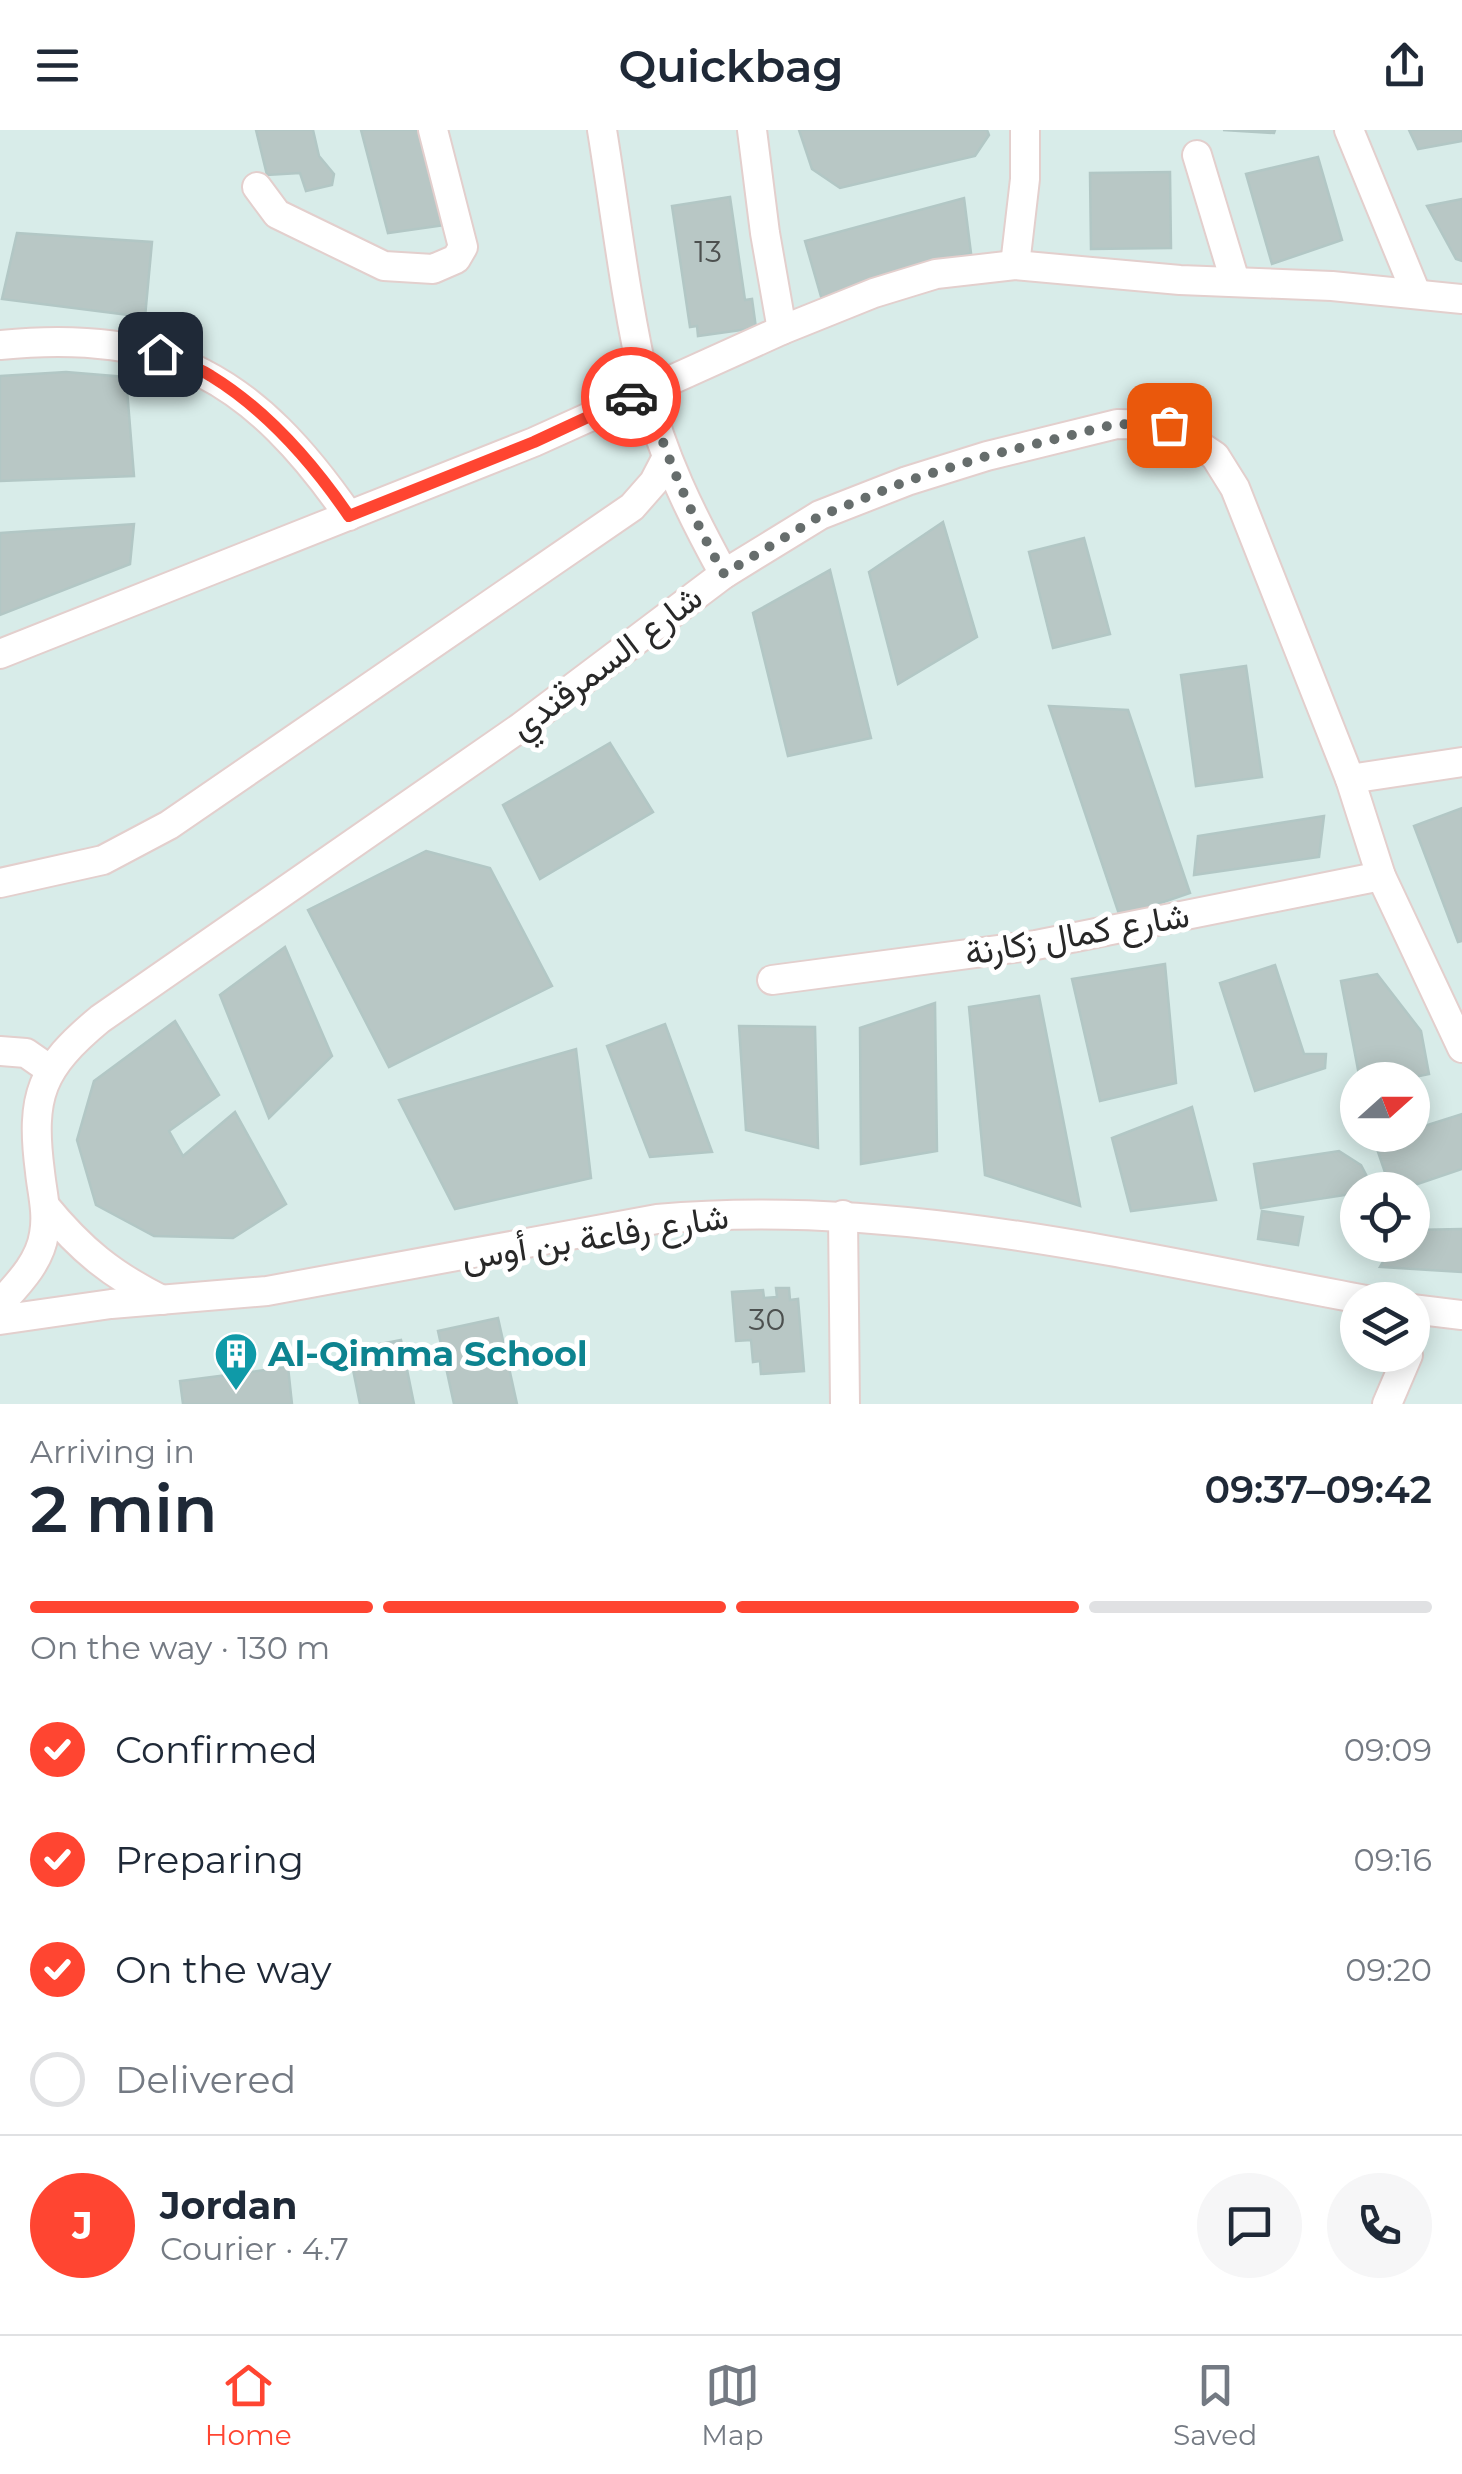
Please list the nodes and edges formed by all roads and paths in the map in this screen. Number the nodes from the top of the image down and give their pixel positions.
1 (432, 130) edge
2 (602, 130) edge
3 (752, 130) edge
4 (1024, 130) edge
5 (1350, 130) edge
6 (1197, 155) dead end
7 (257, 187) dead end
8 (1015, 265) junction
9 (1235, 281) junction
10 (1416, 293) junction
11 (1462, 299) edge
12 (782, 330) junction
13 (0, 345) edge
14 (646, 390) junction
15 (667, 457) junction
16 (349, 516) junction
17 (724, 574) junction
18 (0, 654) edge
19 (1462, 762) edge
20 (1350, 779) junction
21 (1380, 876) junction
22 (0, 884) edge
23 (772, 980) dead end
24 (1462, 1048) edge
25 (0, 1051) edge
26 (49, 1069) junction
27 (45, 1206) junction
28 (843, 1215) junction
29 (1340, 1295) edge
30 (164, 1301) junction
31 (0, 1304) edge
32 (1430, 1311) edge
33 (1462, 1315) edge
34 (0, 1320) edge
35 (1401, 1372) edge
36 (845, 1404) edge
37 (1388, 1404) edge

1 - 7 street
2 - 14 street
3 - 12 street
4 - 8 street
5 - 10 street
6 - 9 street
8 - 9 street
8 - 12 street
9 - 10 street
10 - 11 street
12 - 14 street
13 - 16 street
14 - 15 street
14 - 16 street
15 - 17 street
15 - 22 street
16 - 18 street
17 - 20 street, شارع السمرقندي
17 - 26 street, شارع السمرقندي
19 - 20 street
20 - 21 street, شارع السمرقندي
21 - 23 street, شارع كمال زكارنة
21 - 24 street, شارع السمرقندي
25 - 26 street
26 - 27 street, شارع السمرقندي
27 - 30 street
27 - 31 street, شارع السمرقندي
28 - 29 street, شارع رفاعة بن أوس
28 - 30 street, شارع رفاعة بن أوس
28 - 36 street
30 - 34 street, شارع رفاعة بن أوس
32 - 33 street
35 - 37 street

